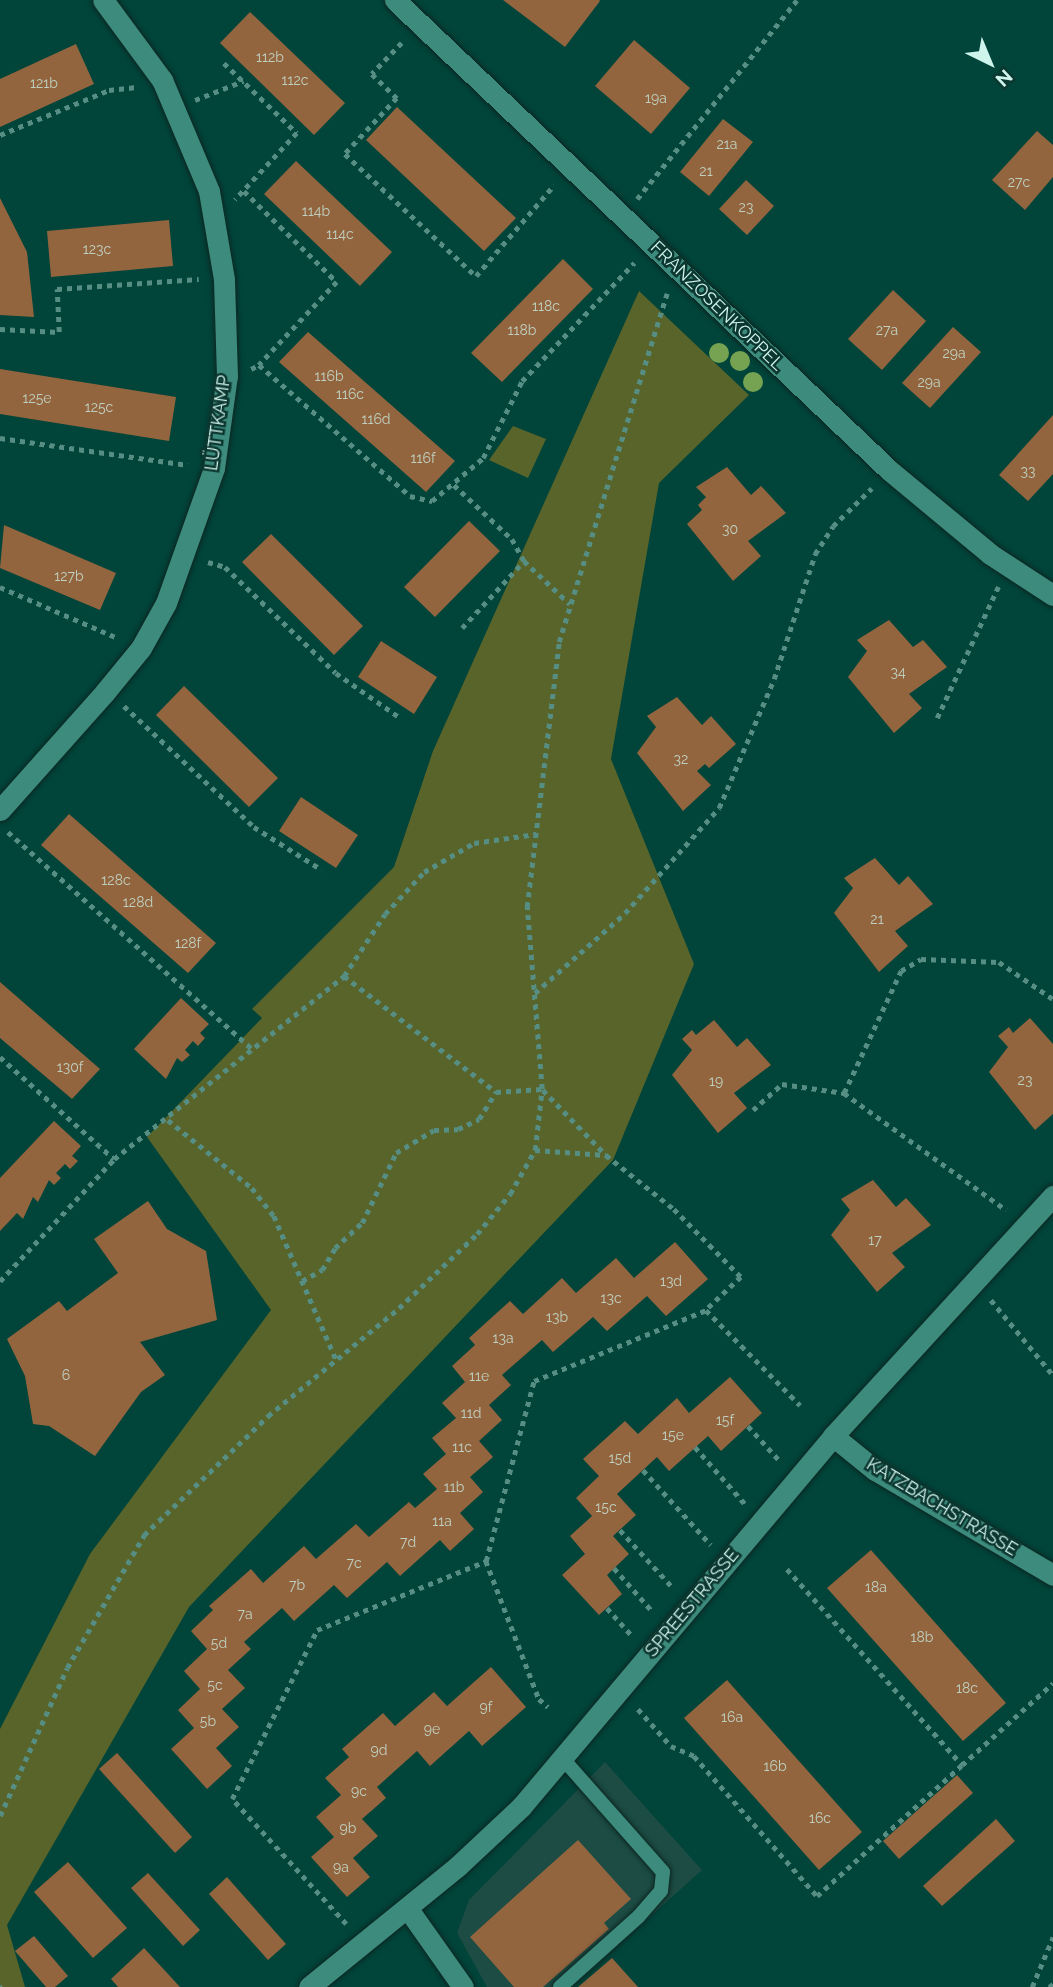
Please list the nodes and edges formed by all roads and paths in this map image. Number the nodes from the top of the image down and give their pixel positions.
1 (103, 0) edge
2 (395, 0) edge
3 (797, 0) edge
4 (408, 37) dead end
5 (224, 63) dead end
6 (243, 81) junction
7 (145, 86) dead end
8 (194, 100) dead end
9 (0, 135) edge
10 (559, 179) dead end
11 (244, 191) junction
12 (636, 201) dead end
13 (232, 203) dead end
14 (640, 257) dead end
15 (206, 279) dead end
16 (670, 286) dead end
17 (0, 329) edge
18 (259, 365) junction
19 (243, 373) dead end
20 (0, 438) edge
21 (196, 466) dead end
22 (878, 482) dead end
23 (454, 485) junction
24 (524, 561) junction
25 (208, 562) dead end
26 (999, 583) dead end
27 (0, 587) edge
28 (1053, 595) edge
29 (570, 604) junction
30 (462, 628) dead end
31 (114, 636) dead end
32 (123, 706) dead end
33 (399, 718) dead end
34 (937, 718) dead end
35 (2, 819) edge
36 (536, 834) junction
37 (322, 870) dead end
38 (344, 976) junction
39 (534, 993) junction
40 (1053, 999) edge
41 (252, 1049) junction
42 (0, 1057) edge
43 (542, 1089) junction
44 (495, 1092) junction
45 (844, 1093) junction
46 (753, 1110) dead end
47 (168, 1121) junction
48 (535, 1150) junction
49 (606, 1155) junction
50 (114, 1159) junction
51 (1053, 1196) edge
52 (1010, 1213) dead end
53 (0, 1281) edge
54 (303, 1281) junction
55 (989, 1297) dead end
56 (706, 1310) junction
57 (336, 1359) junction
58 (1053, 1375) edge
59 (800, 1405) dead end
60 (748, 1426) dead end
61 (833, 1436) junction
62 (695, 1447) dead end
63 (782, 1463) dead end
64 (643, 1470) dead end
65 (746, 1506) dead end
66 (620, 1530) dead end
67 (713, 1547) dead end
68 (486, 1561) junction
69 (614, 1569) dead end
70 (787, 1569) dead end
71 (1053, 1575) edge
72 (676, 1591) dead end
73 (607, 1608) dead end
74 (656, 1616) dead end
75 (631, 1635) dead end
76 (1053, 1684) edge
77 (548, 1707) dead end
78 (638, 1709) dead end
79 (564, 1759) junction
80 (962, 1765) junction
81 (0, 1816) edge
82 (408, 1909) junction
83 (348, 1927) dead end
84 (1053, 1937) edge
85 (309, 1987) edge
86 (463, 1987) edge
87 (560, 1987) edge
88 (1032, 1987) edge

1 - 35 street, LÜTTKAMP
2 - 28 street, FRANZOSENKOPPEL
3 - 12 path
4 - 10 path
5 - 6 path
6 - 8 path
6 - 11 path
7 - 9 path
11 - 13 path
11 - 18 path
14 - 23 path
15 - 17 path
16 - 29 path
18 - 19 path
18 - 23 path
20 - 21 path
22 - 39 path
23 - 24 path
24 - 29 path
24 - 30 path
25 - 33 path
26 - 34 path
27 - 31 path
29 - 36 path
32 - 37 path
35 - 41 path
36 - 38 path
36 - 39 path
38 - 41 path
38 - 44 path
39 - 43 path
40 - 45 path
41 - 47 path
42 - 50 path
43 - 44 path
43 - 48 path
43 - 49 path
44 - 54 path
45 - 46 path
45 - 52 path
47 - 50 path
47 - 54 path
48 - 49 path
48 - 57 path
49 - 56 path
50 - 53 path
51 - 61 street, SPREESTRASSE
54 - 57 path
55 - 58 path
56 - 59 path
56 - 68 path
57 - 81 path
60 - 63 path
61 - 71 street, KATZBACHSTRASSE
61 - 79 street, SPREESTRASSE
62 - 65 path
64 - 67 path
66 - 72 path
68 - 77 path
68 - 83 path
69 - 74 path
70 - 80 path
73 - 75 path
76 - 80 path
78 - 80 path
79 - 82 street, SPREESTRASSE
79 - 87 lane
82 - 85 street, SPREESTRASSE
82 - 86 street
84 - 88 path

